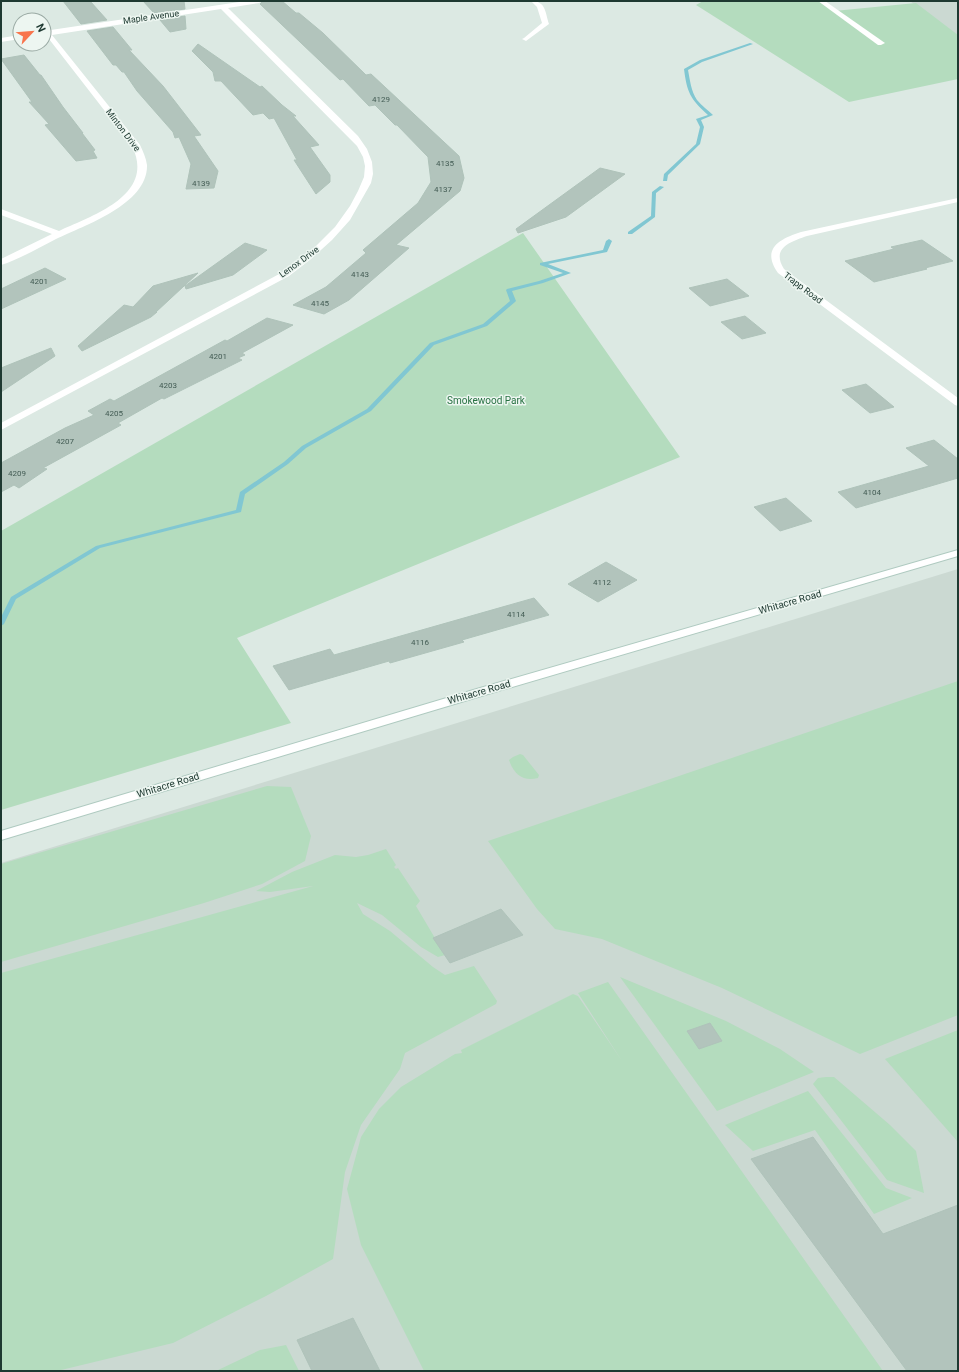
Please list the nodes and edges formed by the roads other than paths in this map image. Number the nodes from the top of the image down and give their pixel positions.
1 (259, 1) edge
2 (534, 1) edge
3 (821, 1) edge
4 (224, 7) junction
5 (52, 32) edge
6 (12, 38) edge
7 (52, 39) edge
8 (526, 39) dead end
9 (1, 40) edge
10 (881, 43) dead end
11 (958, 200) edge
12 (1, 212) edge
13 (59, 234) junction
14 (1, 262) edge
15 (958, 403) edge
16 (1, 427) edge
17 (958, 553) edge
18 (1, 836) edge

1 - 4 street, Maple Avenue
2 - 8 street
3 - 10 street
4 - 5 street, Maple Avenue
4 - 16 street, Lenox Drive
6 - 9 street
7 - 13 street, Minton Drive
11 - 15 street, Trapp Road
12 - 13 street
13 - 14 street, Minton Drive
17 - 18 street, Whitacre Road

